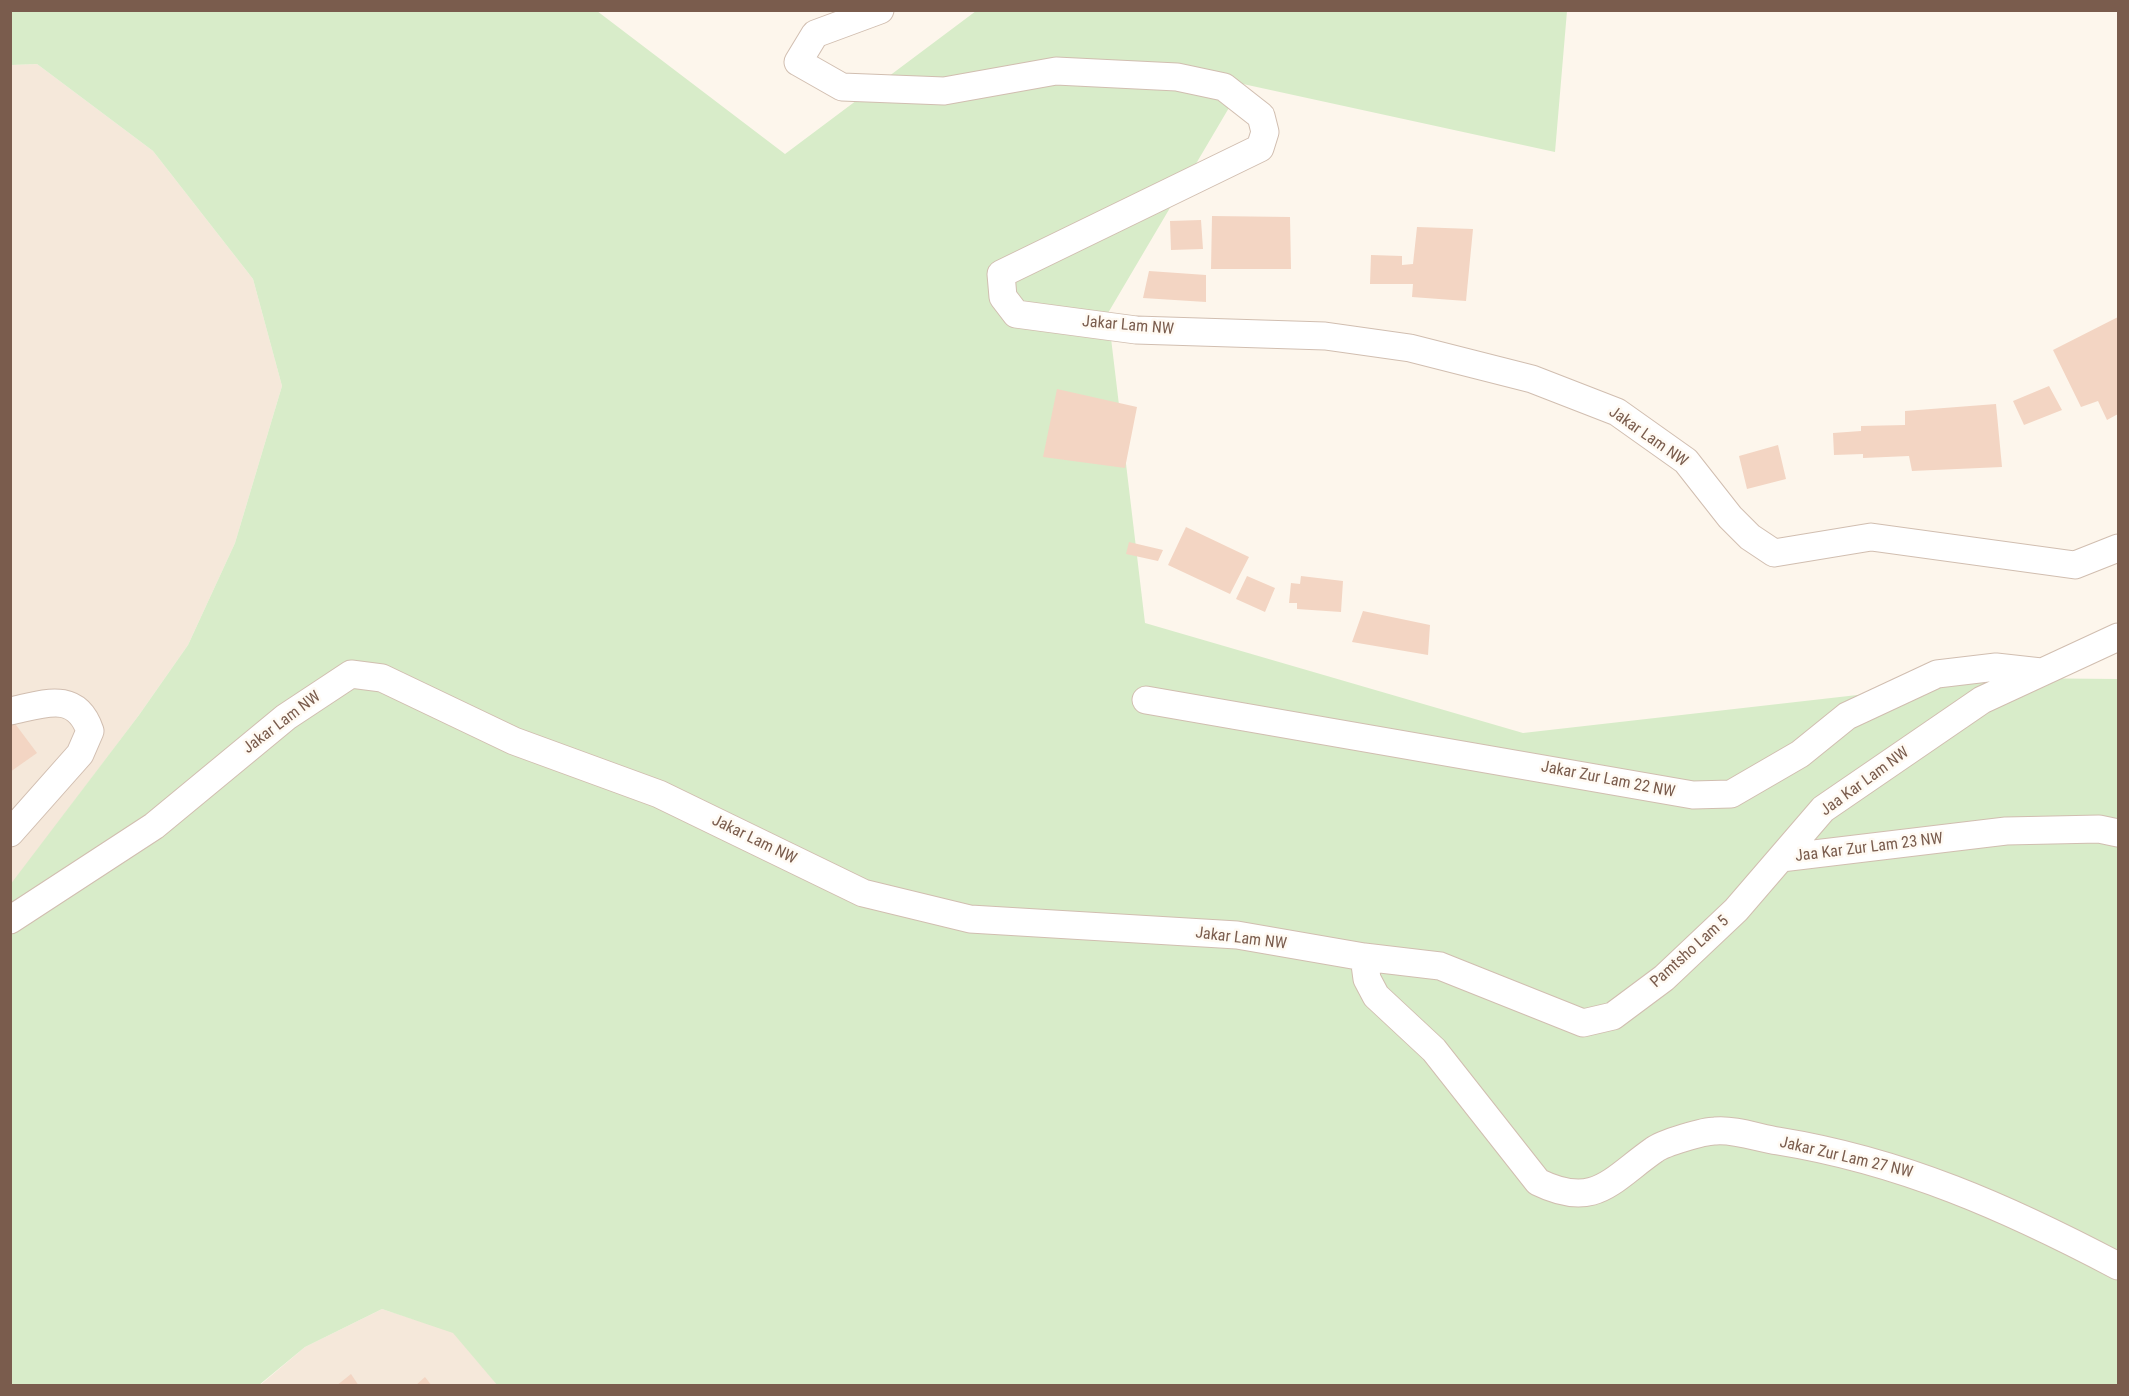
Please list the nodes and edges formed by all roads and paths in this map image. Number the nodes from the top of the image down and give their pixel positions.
1 (880, 10) edge
2 (2118, 548) edge
3 (2118, 637) edge
4 (2041, 672) junction
5 (1146, 700) dead end
6 (10, 711) edge
7 (2118, 833) edge
8 (10, 834) edge
9 (1781, 858) junction
10 (10, 920) edge
11 (1364, 957) junction
12 (1582, 1023) joint
13 (2118, 1266) edge

1 - 2 street, Jakar Lam NW
3 - 4 street
4 - 5 street, Jakar Zur Lam 22 NW
4 - 9 street, Jaa Kar Lam NW
6 - 8 street
7 - 9 street, Jaa Kar Zur Lam 23 NW
9 - 12 street, Pamtsho Lam 5
10 - 11 street, Jakar Lam NW
11 - 12 street, Jakar Lam NW
11 - 13 street, Jakar Zur Lam 27 NW

